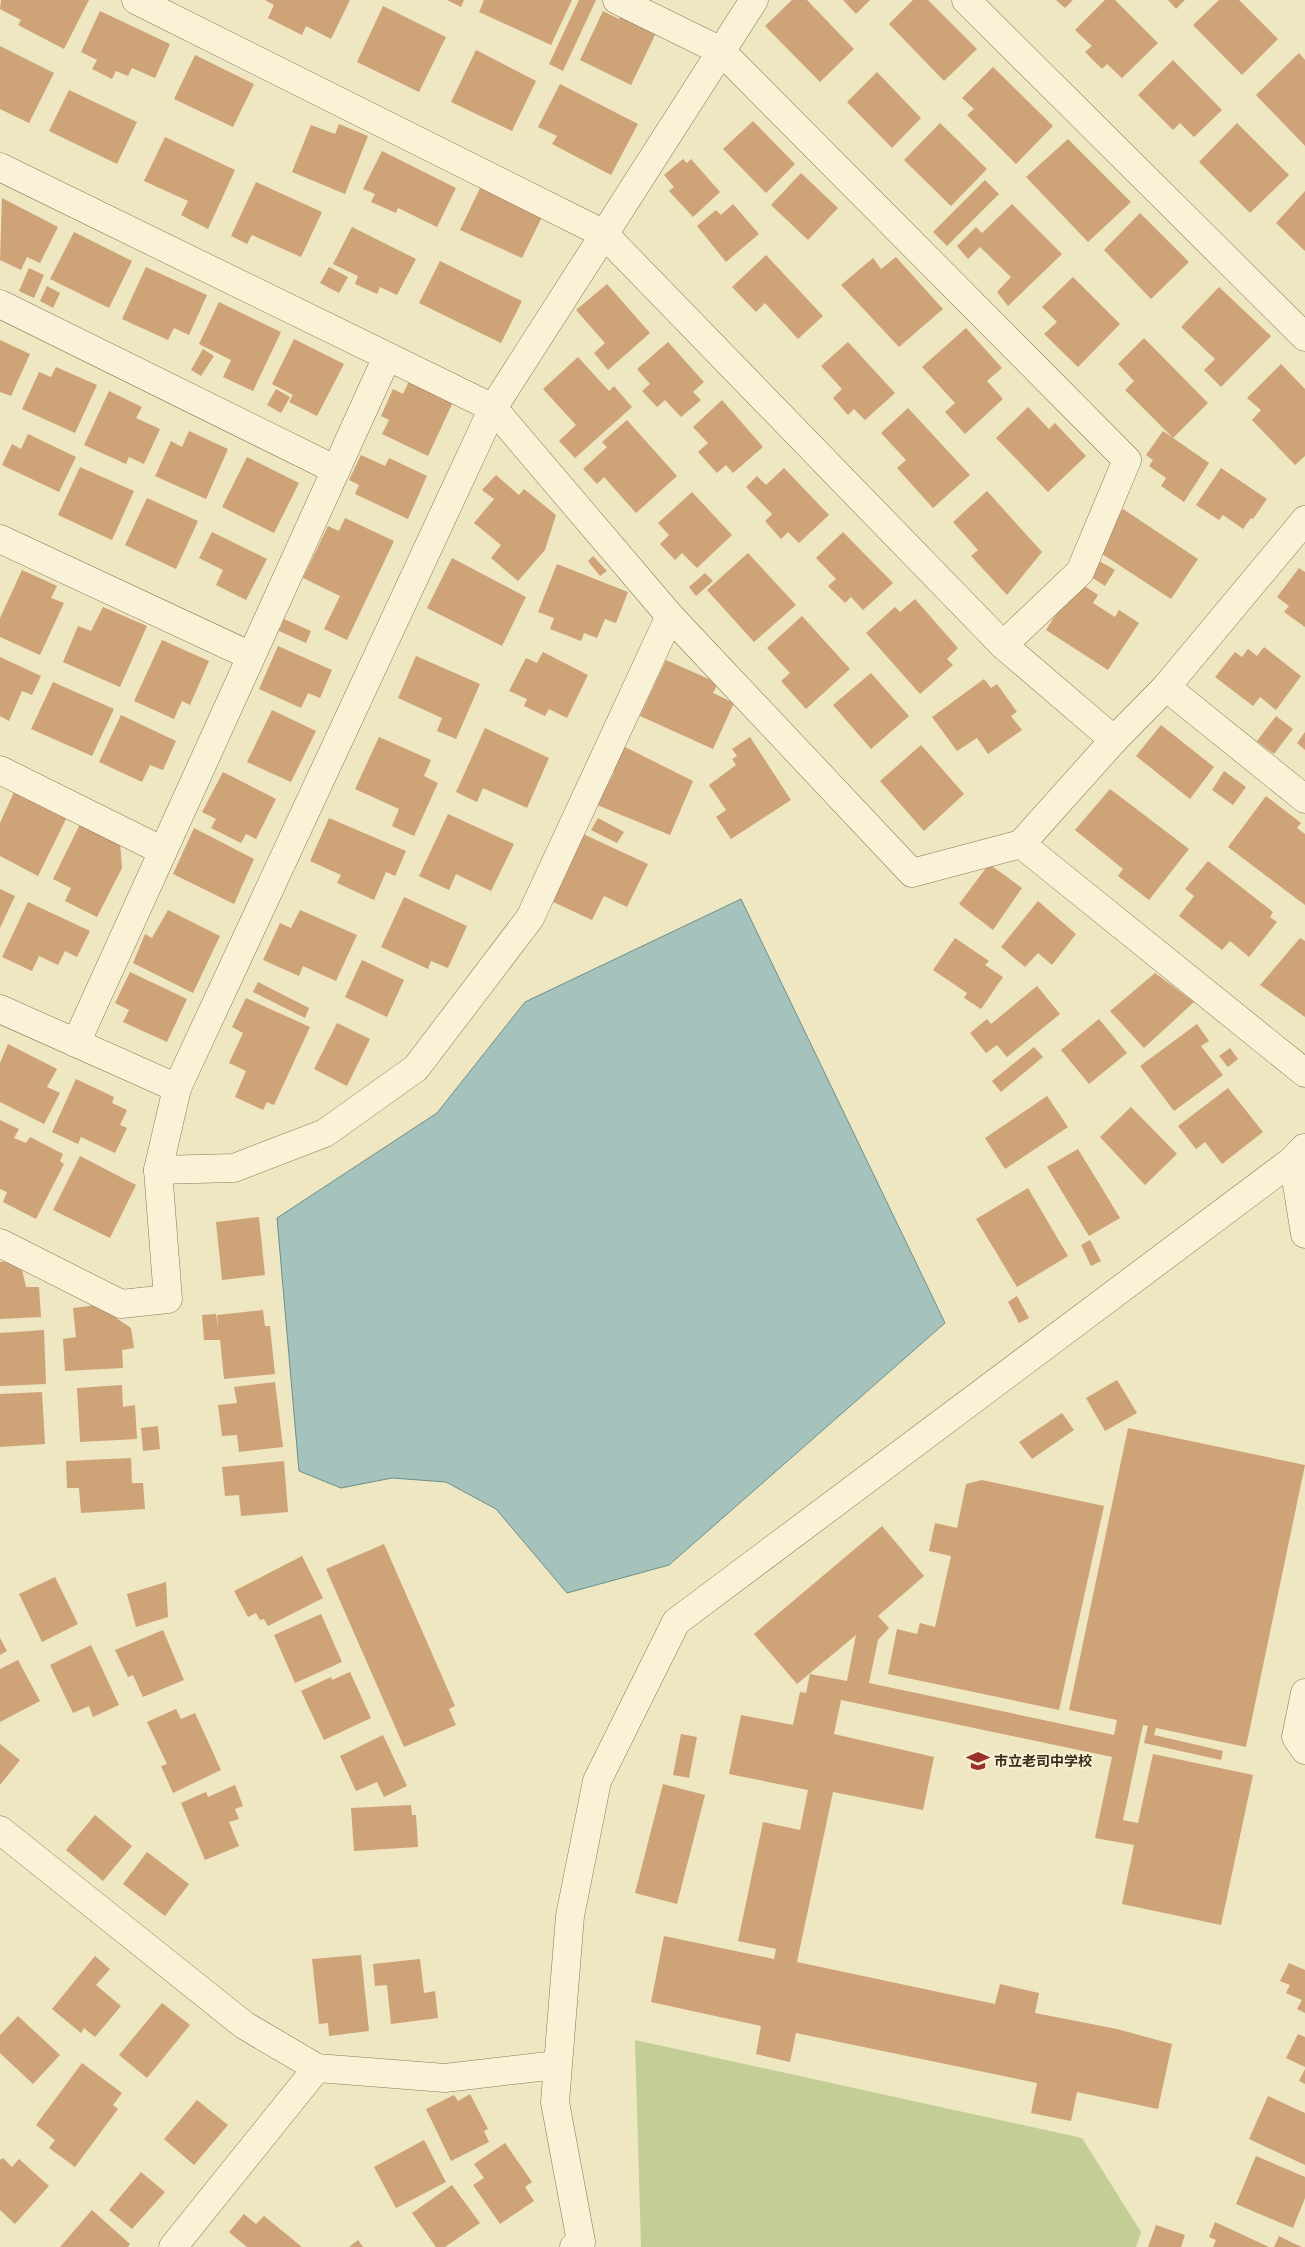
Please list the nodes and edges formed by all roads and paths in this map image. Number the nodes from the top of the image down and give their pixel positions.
1 (136, 0) edge
2 (617, 0) edge
3 (754, 0) edge
4 (966, 0) edge
5 (721, 51) junction
6 (0, 168) edge
7 (604, 234) junction
8 (0, 304) edge
9 (1305, 337) edge
10 (387, 357) junction
11 (493, 408) junction
12 (336, 470) junction
13 (1301, 533) edge
14 (0, 539) edge
15 (670, 616) junction
16 (1003, 645) junction
17 (251, 656) junction
18 (1166, 687) junction
19 (1114, 740) junction
20 (0, 770) edge
21 (1305, 799) edge
22 (1021, 844) junction
23 (163, 851) junction
24 (0, 1009) edge
25 (76, 1043) junction
26 (1305, 1073) edge
27 (177, 1088) junction
28 (1299, 1154) edge
29 (158, 1170) junction
30 (1305, 1234) edge
31 (0, 1243) edge
32 (1305, 1693) edge
33 (1305, 1750) edge
34 (0, 1830) edge
35 (558, 2065) junction
36 (317, 2068) junction
37 (173, 2247) edge
38 (574, 2247) edge

1 - 7 street
2 - 5 street
3 - 5 street
4 - 9 street
5 - 7 street
5 - 16 street
6 - 10 street
7 - 11 street
7 - 16 street
8 - 12 street
10 - 11 street
10 - 12 street
11 - 15 street
11 - 27 street
12 - 17 street
13 - 18 street
14 - 17 street
15 - 22 street
15 - 29 street
16 - 19 street
17 - 23 street
18 - 19 street
18 - 21 street
19 - 22 street
20 - 23 street
22 - 26 street
23 - 25 street
24 - 25 street
25 - 27 street
27 - 29 street
28 - 30 street
28 - 35 street
29 - 31 street
32 - 33 street
34 - 36 street
35 - 36 street
35 - 38 street
36 - 37 street

